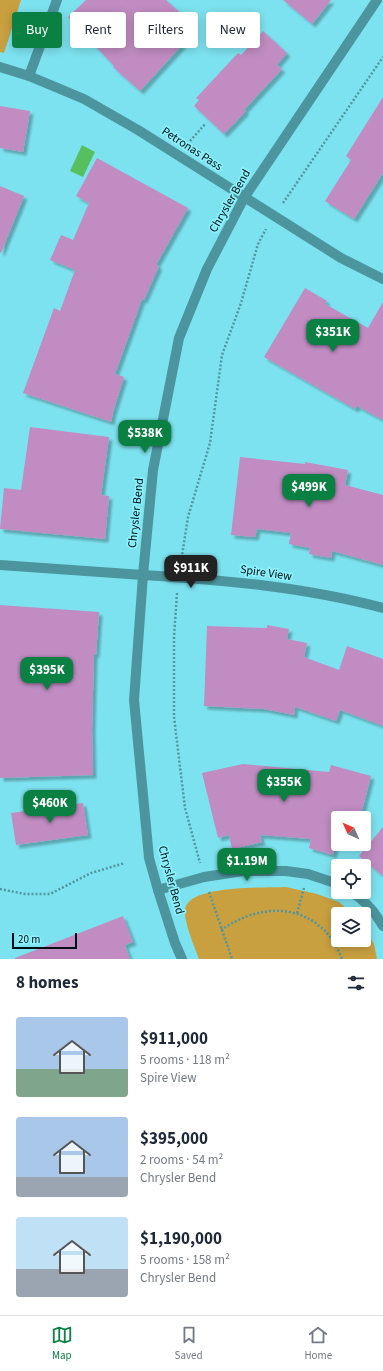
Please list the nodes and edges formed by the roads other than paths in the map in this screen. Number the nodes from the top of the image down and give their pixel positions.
1 (56, 0) edge
2 (377, 0) edge
3 (0, 67) edge
4 (29, 76) junction
5 (244, 198) junction
6 (383, 279) edge
7 (0, 565) edge
8 (143, 575) junction
9 (383, 608) edge
10 (331, 882) edge
11 (158, 890) junction
12 (362, 899) edge
13 (383, 926) edge
14 (182, 959) edge

1 - 4 street
2 - 5 street, Chrysler Bend
3 - 4 street, Petronas Pass
4 - 5 street, Petronas Pass
5 - 6 street, Petronas Pass
5 - 8 street, Chrysler Bend
7 - 8 street, Spire View
8 - 9 street, Spire View
8 - 11 street, Chrysler Bend
10 - 11 street
11 - 14 street, Chrysler Bend
12 - 13 street

